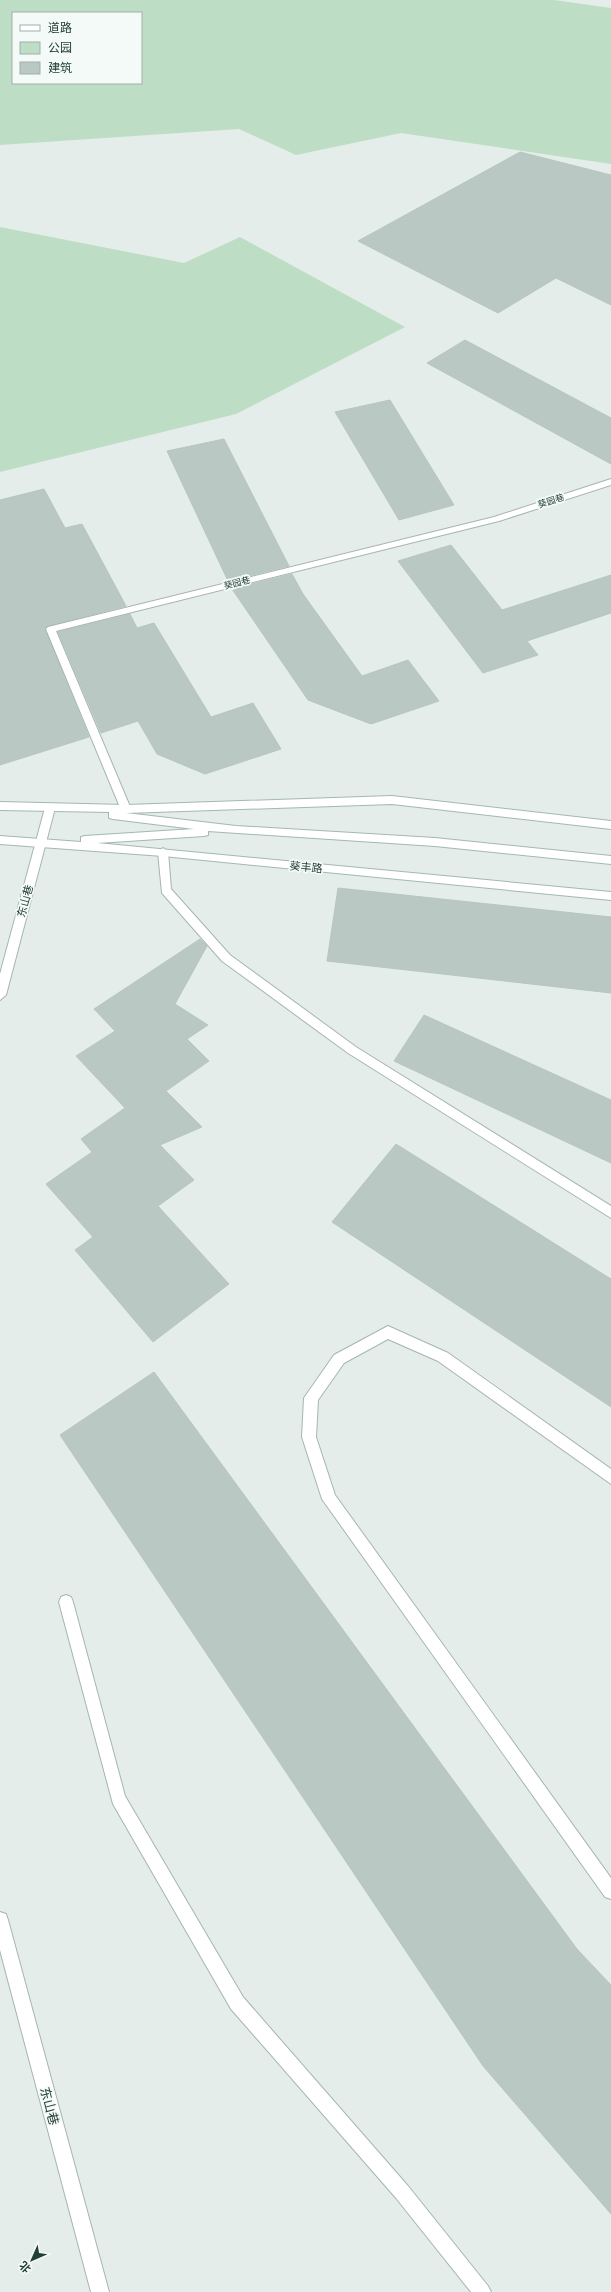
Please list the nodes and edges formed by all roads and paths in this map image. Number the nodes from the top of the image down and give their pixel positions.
1 (611, 482) edge
2 (0, 806) edge
3 (50, 808) junction
4 (126, 809) junction
5 (611, 826) edge
6 (236, 830) junction
7 (0, 840) edge
8 (41, 842) junction
9 (163, 852) junction
10 (611, 860) edge
11 (611, 896) edge
12 (0, 995) edge
13 (611, 1213) edge
14 (611, 1477) edge
15 (66, 1602) dead end
16 (611, 1891) edge
17 (0, 1920) edge
18 (100, 2292) edge
19 (482, 2292) edge

1 - 4 street, 葵园巷
2 - 3 street
3 - 4 street
3 - 6 street
3 - 8 street, 东山巷
4 - 5 street
6 - 8 street
6 - 10 street
7 - 8 street, 葵丰路
8 - 9 street, 葵丰路
8 - 12 street, 东山巷
9 - 11 street, 葵丰路
9 - 13 street
14 - 16 street
15 - 19 street
17 - 18 street, 东山巷

